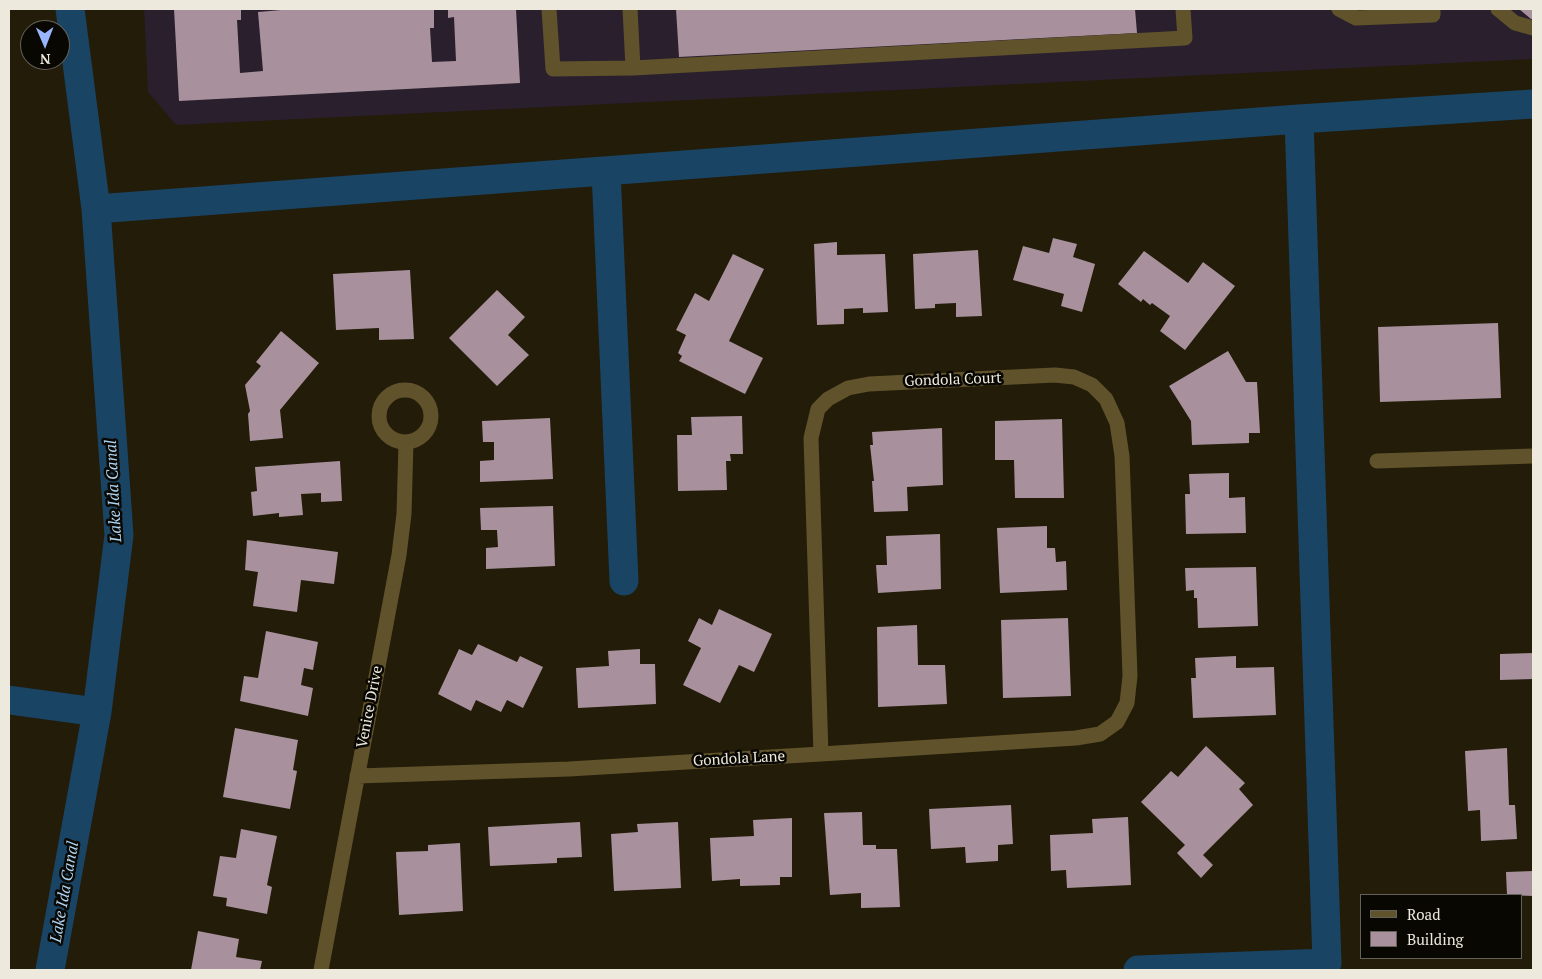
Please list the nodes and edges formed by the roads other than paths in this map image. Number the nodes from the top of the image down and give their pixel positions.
1 (549, 9) edge
2 (630, 9) edge
3 (1183, 9) edge
4 (1339, 9) edge
5 (1433, 9) edge
6 (1498, 9) edge
7 (1533, 28) edge
8 (633, 68) junction
9 (406, 442) dead end
10 (1533, 456) edge
11 (1376, 461) dead end
12 (1117, 722) joint
13 (821, 754) junction
14 (357, 776) junction
15 (321, 970) edge

1 - 8 street
2 - 8 street
3 - 8 street
4 - 5 street
6 - 7 street
9 - 14 street, Venice Drive
10 - 11 street
12 - 13 street, Gondola Lane
12 - 13 street, Gondola Court
13 - 14 street, Gondola Lane
14 - 15 street, Venice Drive

